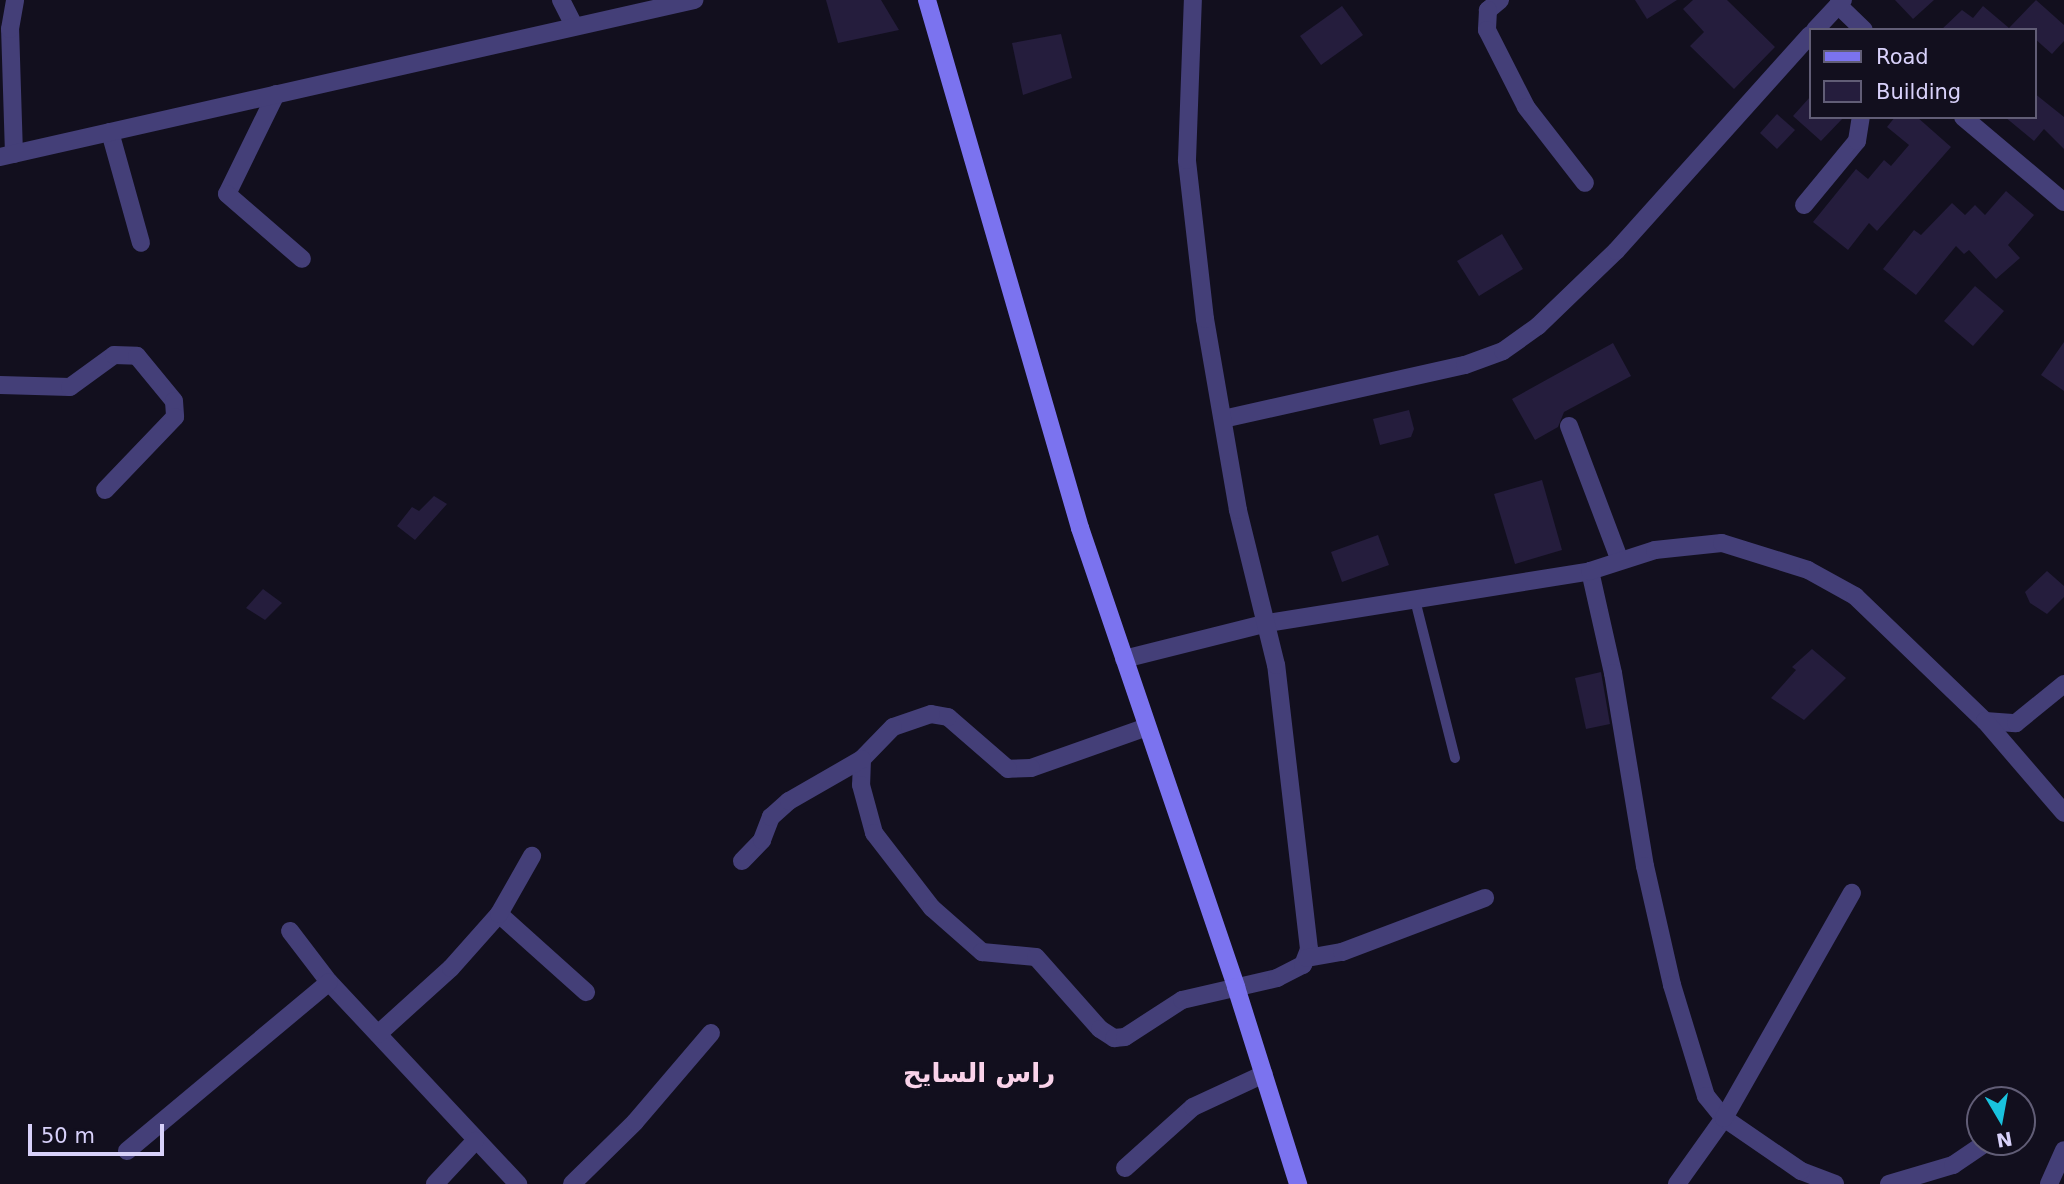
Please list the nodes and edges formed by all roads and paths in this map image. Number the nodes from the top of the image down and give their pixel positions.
1 (561, 0) edge
2 (694, 0) edge
3 (927, 0) edge
4 (1193, 0) edge
5 (1500, 0) edge
6 (1840, 3) edge
7 (9, 8) edge
8 (574, 26) junction
9 (1817, 28) edge
10 (1862, 28) edge
11 (1808, 37) edge
12 (276, 93) junction
13 (1861, 119) edge
14 (1965, 119) edge
15 (110, 132) junction
16 (7, 156) edge
17 (1585, 183) dead end
18 (2063, 200) edge
19 (1804, 205) dead end
20 (141, 243) dead end
21 (302, 259) dead end
22 (0, 384) edge
23 (1223, 419) junction
24 (1569, 426) dead end
25 (105, 490) dead end
26 (1619, 558) junction
27 (1590, 571) junction
28 (1415, 600) junction
29 (1267, 623) junction
30 (1124, 659) junction
31 (2064, 684) edge
32 (1985, 721) junction
33 (1147, 727) junction
34 (1455, 758) dead end
35 (862, 759) junction
36 (2064, 813) edge
37 (532, 856) dead end
38 (742, 861) dead end
39 (1852, 893) dead end
40 (1485, 898) dead end
41 (499, 914) junction
42 (290, 931) dead end
43 (1307, 958) junction
44 (329, 982) junction
45 (1236, 987) junction
46 (586, 992) dead end
47 (711, 1033) dead end
48 (378, 1034) junction
49 (1264, 1073) junction
50 (1724, 1118) junction
51 (475, 1141) junction
52 (2064, 1150) edge
53 (127, 1151) dead end
54 (1966, 1156) edge
55 (1125, 1168) dead end
56 (435, 1184) edge
57 (518, 1184) edge
58 (572, 1184) edge
59 (1298, 1184) edge
60 (1677, 1184) edge
61 (1835, 1184) edge
62 (1889, 1184) edge
63 (2049, 1184) edge

1 - 8 street
2 - 8 street
3 - 30 street
4 - 23 street
5 - 17 street
6 - 9 street
6 - 10 street
7 - 16 street
8 - 12 street
11 - 23 street
12 - 15 street
12 - 21 street
13 - 19 street
14 - 18 street
15 - 16 street
15 - 20 street
22 - 25 street
23 - 29 street
24 - 26 street
26 - 27 street
26 - 32 street
27 - 28 street
27 - 50 street
28 - 29 street
28 - 34 lane
29 - 30 street
29 - 43 street
30 - 33 street
31 - 32 street
32 - 36 street
33 - 35 street
33 - 45 street
35 - 38 street
35 - 45 street
37 - 41 street
39 - 50 street
40 - 43 street
41 - 46 street
41 - 48 street
42 - 44 street
43 - 45 street
44 - 48 street
44 - 53 street
45 - 49 street
47 - 58 street
48 - 51 street
49 - 55 street
49 - 59 street
50 - 60 street
50 - 61 street
51 - 56 street
51 - 57 street
52 - 63 street
54 - 62 street

